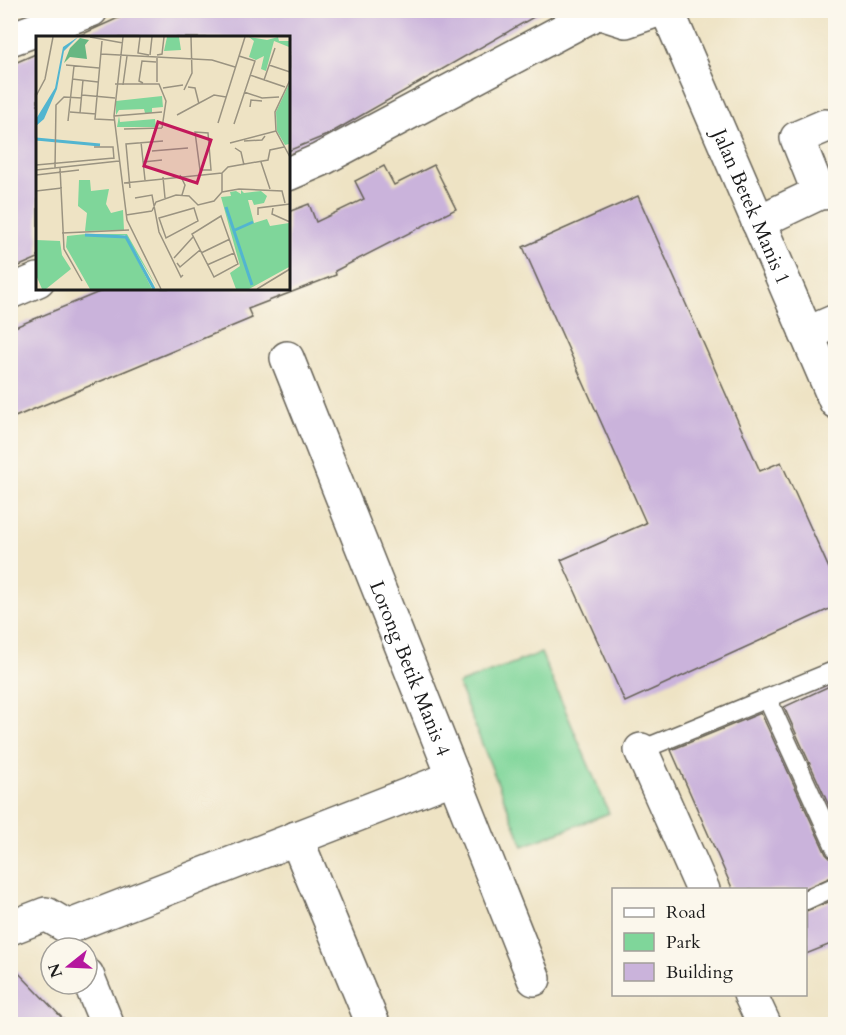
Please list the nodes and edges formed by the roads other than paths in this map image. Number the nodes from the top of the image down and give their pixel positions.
1 (91, 10) edge
2 (658, 10) edge
3 (667, 10) edge
4 (598, 11) edge
5 (10, 39) edge
6 (825, 126) dead end
7 (290, 173) edge
8 (827, 192) edge
9 (758, 222) junction
10 (36, 281) edge
11 (10, 292) edge
12 (836, 321) edge
13 (806, 334) junction
14 (287, 358) dead end
15 (836, 402) edge
16 (836, 670) edge
17 (767, 698) junction
18 (641, 750) joint
19 (454, 777) junction
20 (296, 838) junction
21 (836, 849) edge
22 (836, 886) edge
23 (702, 888) edge
24 (807, 900) edge
25 (10, 928) edge
26 (70, 936) edge
27 (76, 936) edge
28 (534, 979) dead end
29 (96, 996) edge
30 (751, 996) edge
31 (107, 1024) edge
32 (373, 1024) edge
33 (764, 1024) edge

1 - 5 street
2 - 4 street
3 - 9 street, Jalan Betek Manis 1
4 - 7 street
6 - 8 street
8 - 9 street
9 - 13 street, Jalan Betek Manis 1
10 - 11 street
12 - 13 street
13 - 15 street, Jalan Betek Manis 1
14 - 19 street, Lorong Betik Manis 4
16 - 17 lane
17 - 18 lane
17 - 21 lane
18 - 23 street
19 - 20 street
19 - 28 street, Lorong Betik Manis 4
20 - 27 street
20 - 32 street
22 - 24 lane
25 - 26 street
29 - 31 street
30 - 33 street

